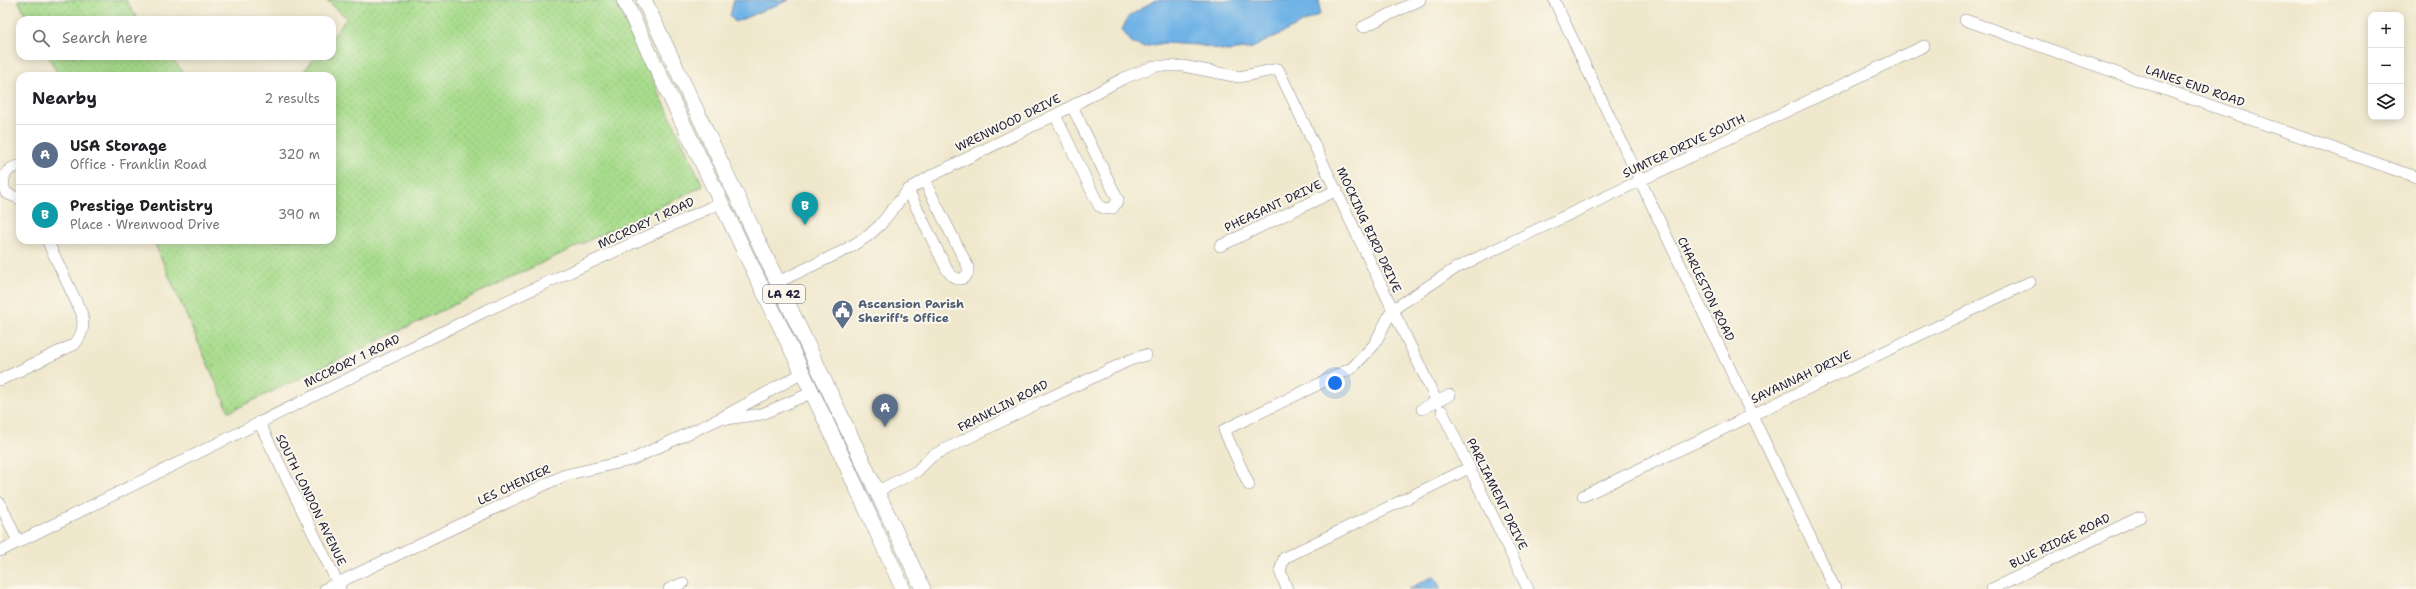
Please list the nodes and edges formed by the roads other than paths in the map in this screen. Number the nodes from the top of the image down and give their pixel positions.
1 (624, 0) edge
2 (644, 0) edge
3 (1420, 0) edge
4 (1554, 0) edge
5 (1965, 20) dead end
6 (1363, 27) dead end
7 (1924, 46) dead end
8 (1278, 69) joint
9 (657, 71) junction
10 (1072, 106) junction
11 (1055, 115) junction
12 (710, 141) junction
13 (16, 167) edge
14 (2416, 177) edge
15 (924, 180) junction
16 (1640, 180) junction
17 (908, 190) junction
18 (1337, 190) junction
19 (16, 197) edge
20 (720, 203) junction
21 (49, 244) edge
22 (1220, 246) dead end
23 (778, 282) junction
24 (2030, 282) dead end
25 (1392, 310) junction
26 (1146, 355) dead end
27 (801, 374) junction
28 (0, 380) edge
29 (811, 393) junction
30 (1450, 395) dead end
31 (1439, 406) junction
32 (1422, 408) dead end
33 (1752, 414) junction
34 (719, 419) junction
35 (259, 422) junction
36 (837, 435) junction
37 (1469, 468) junction
38 (1249, 486) dead end
39 (878, 492) junction
40 (1583, 496) dead end
41 (0, 503) edge
42 (2140, 517) dead end
43 (893, 525) junction
44 (18, 542) junction
45 (0, 550) edge
46 (683, 583) dead end
47 (339, 586) edge
48 (325, 589) edge
49 (670, 589) edge
50 (903, 589) edge
51 (923, 589) edge
52 (1287, 589) edge
53 (1528, 589) edge
54 (1835, 589) edge
55 (1992, 589) edge

1 - 9 main road, LA 42
2 - 12 main road, LA 42
3 - 6 street
4 - 16 street, CHARLESTON ROAD
5 - 14 street, LANES END ROAD
7 - 16 street, SUMTER DRIVE SOUTH
8 - 10 street, WRENWOOD DRIVE
8 - 18 street, MOCKING BIRD DRIVE
9 - 12 main road
9 - 20 main road, LA 42
10 - 11 street, WRENWOOD DRIVE
10 - 11 street
11 - 15 street, WRENWOOD DRIVE
12 - 23 main road, LA 42
13 - 19 street
15 - 17 street, WRENWOOD DRIVE
15 - 17 street
16 - 25 street, SUMTER DRIVE SOUTH
16 - 33 street, CHARLESTON ROAD
17 - 23 street, WRENWOOD DRIVE
18 - 22 street, PHEASANT DRIVE
18 - 25 street, MOCKING BIRD DRIVE
20 - 23 main road
20 - 27 main road, LA 42
20 - 35 street, MCCRORY 1 ROAD
21 - 28 street
23 - 39 main road, LA 42
24 - 33 street, SAVANNAH DRIVE
25 - 31 street, MOCKING BIRD DRIVE
25 - 38 street
26 - 39 street, FRANKLIN ROAD
27 - 29 main road, LA 42
27 - 34 street, LES CHENIER
27 - 36 main road
29 - 34 street, LES CHENIER
29 - 36 main road, LA 42
30 - 31 street
31 - 32 street
31 - 37 street, PARLIAMENT DRIVE
33 - 40 street, SAVANNAH DRIVE
33 - 54 street, CHARLESTON ROAD
34 - 47 street, LES CHENIER
35 - 44 street, MCCRORY 1 ROAD
35 - 47 street, SOUTH LONDON AVENUE
36 - 43 main road
36 - 50 main road, LA 42
37 - 52 street
37 - 53 street, PARLIAMENT DRIVE
39 - 43 main road, LA 42
41 - 44 street
42 - 55 street, BLUE RIDGE ROAD
43 - 51 main road, LA 42
44 - 45 street, MCCRORY 1 ROAD
46 - 49 street
47 - 48 street, LES CHENIER

